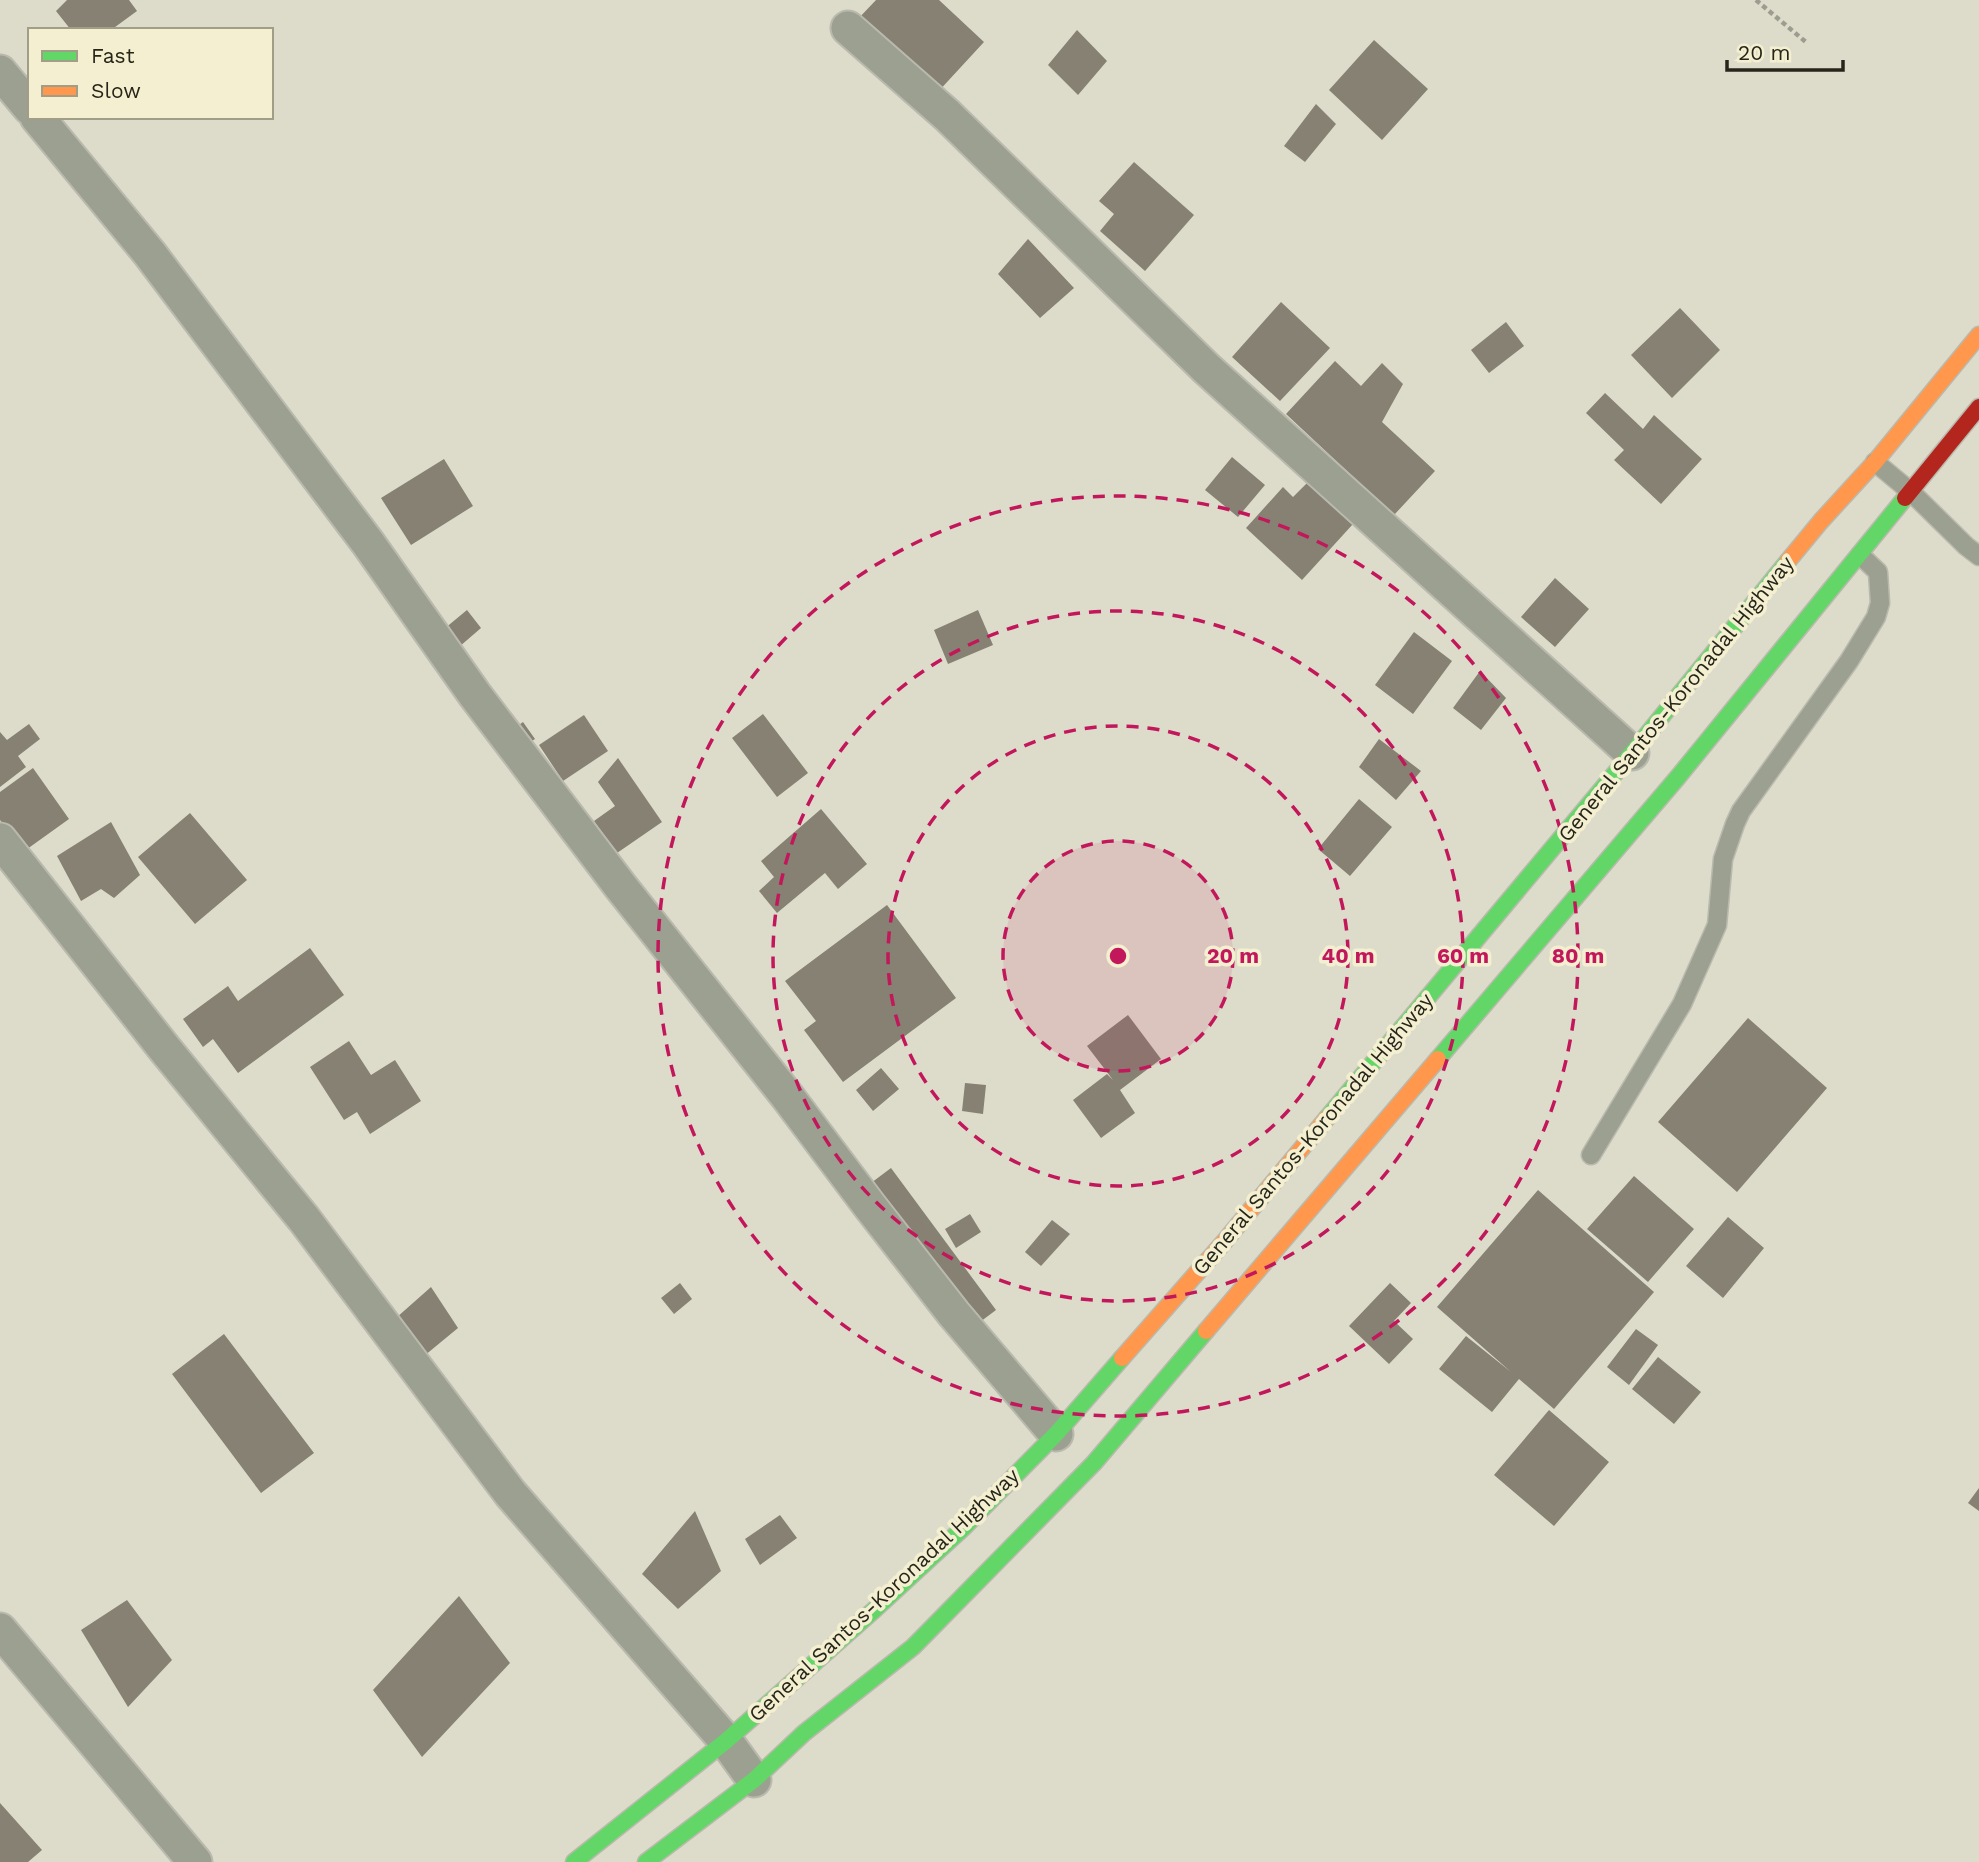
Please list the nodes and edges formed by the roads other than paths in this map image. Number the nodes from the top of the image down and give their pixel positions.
1 (848, 28) dead end
2 (0, 72) edge
3 (28, 106) edge
4 (39, 119) edge
5 (1979, 335) edge
6 (1979, 407) edge
7 (1875, 462) junction
8 (1911, 492) junction
9 (1860, 555) junction
10 (1979, 556) edge
11 (1632, 753) junction
12 (0, 840) edge
13 (1591, 1155) dead end
14 (1056, 1434) junction
15 (0, 1630) edge
16 (726, 1741) junction
17 (754, 1780) junction
18 (195, 1862) edge
19 (574, 1862) edge
20 (646, 1862) edge

1 - 11 street
2 - 3 street
4 - 14 street
5 - 7 highway, General Santos-Koronadal Highway
6 - 8 highway
7 - 8 lane
7 - 11 highway, General Santos-Koronadal Highway
8 - 9 highway
8 - 10 lane
9 - 13 lane
9 - 17 highway
11 - 14 highway, General Santos-Koronadal Highway
12 - 16 street
14 - 16 highway, General Santos-Koronadal Highway
15 - 18 street
16 - 17 street
16 - 19 highway, General Santos-Koronadal Highway
17 - 20 highway

